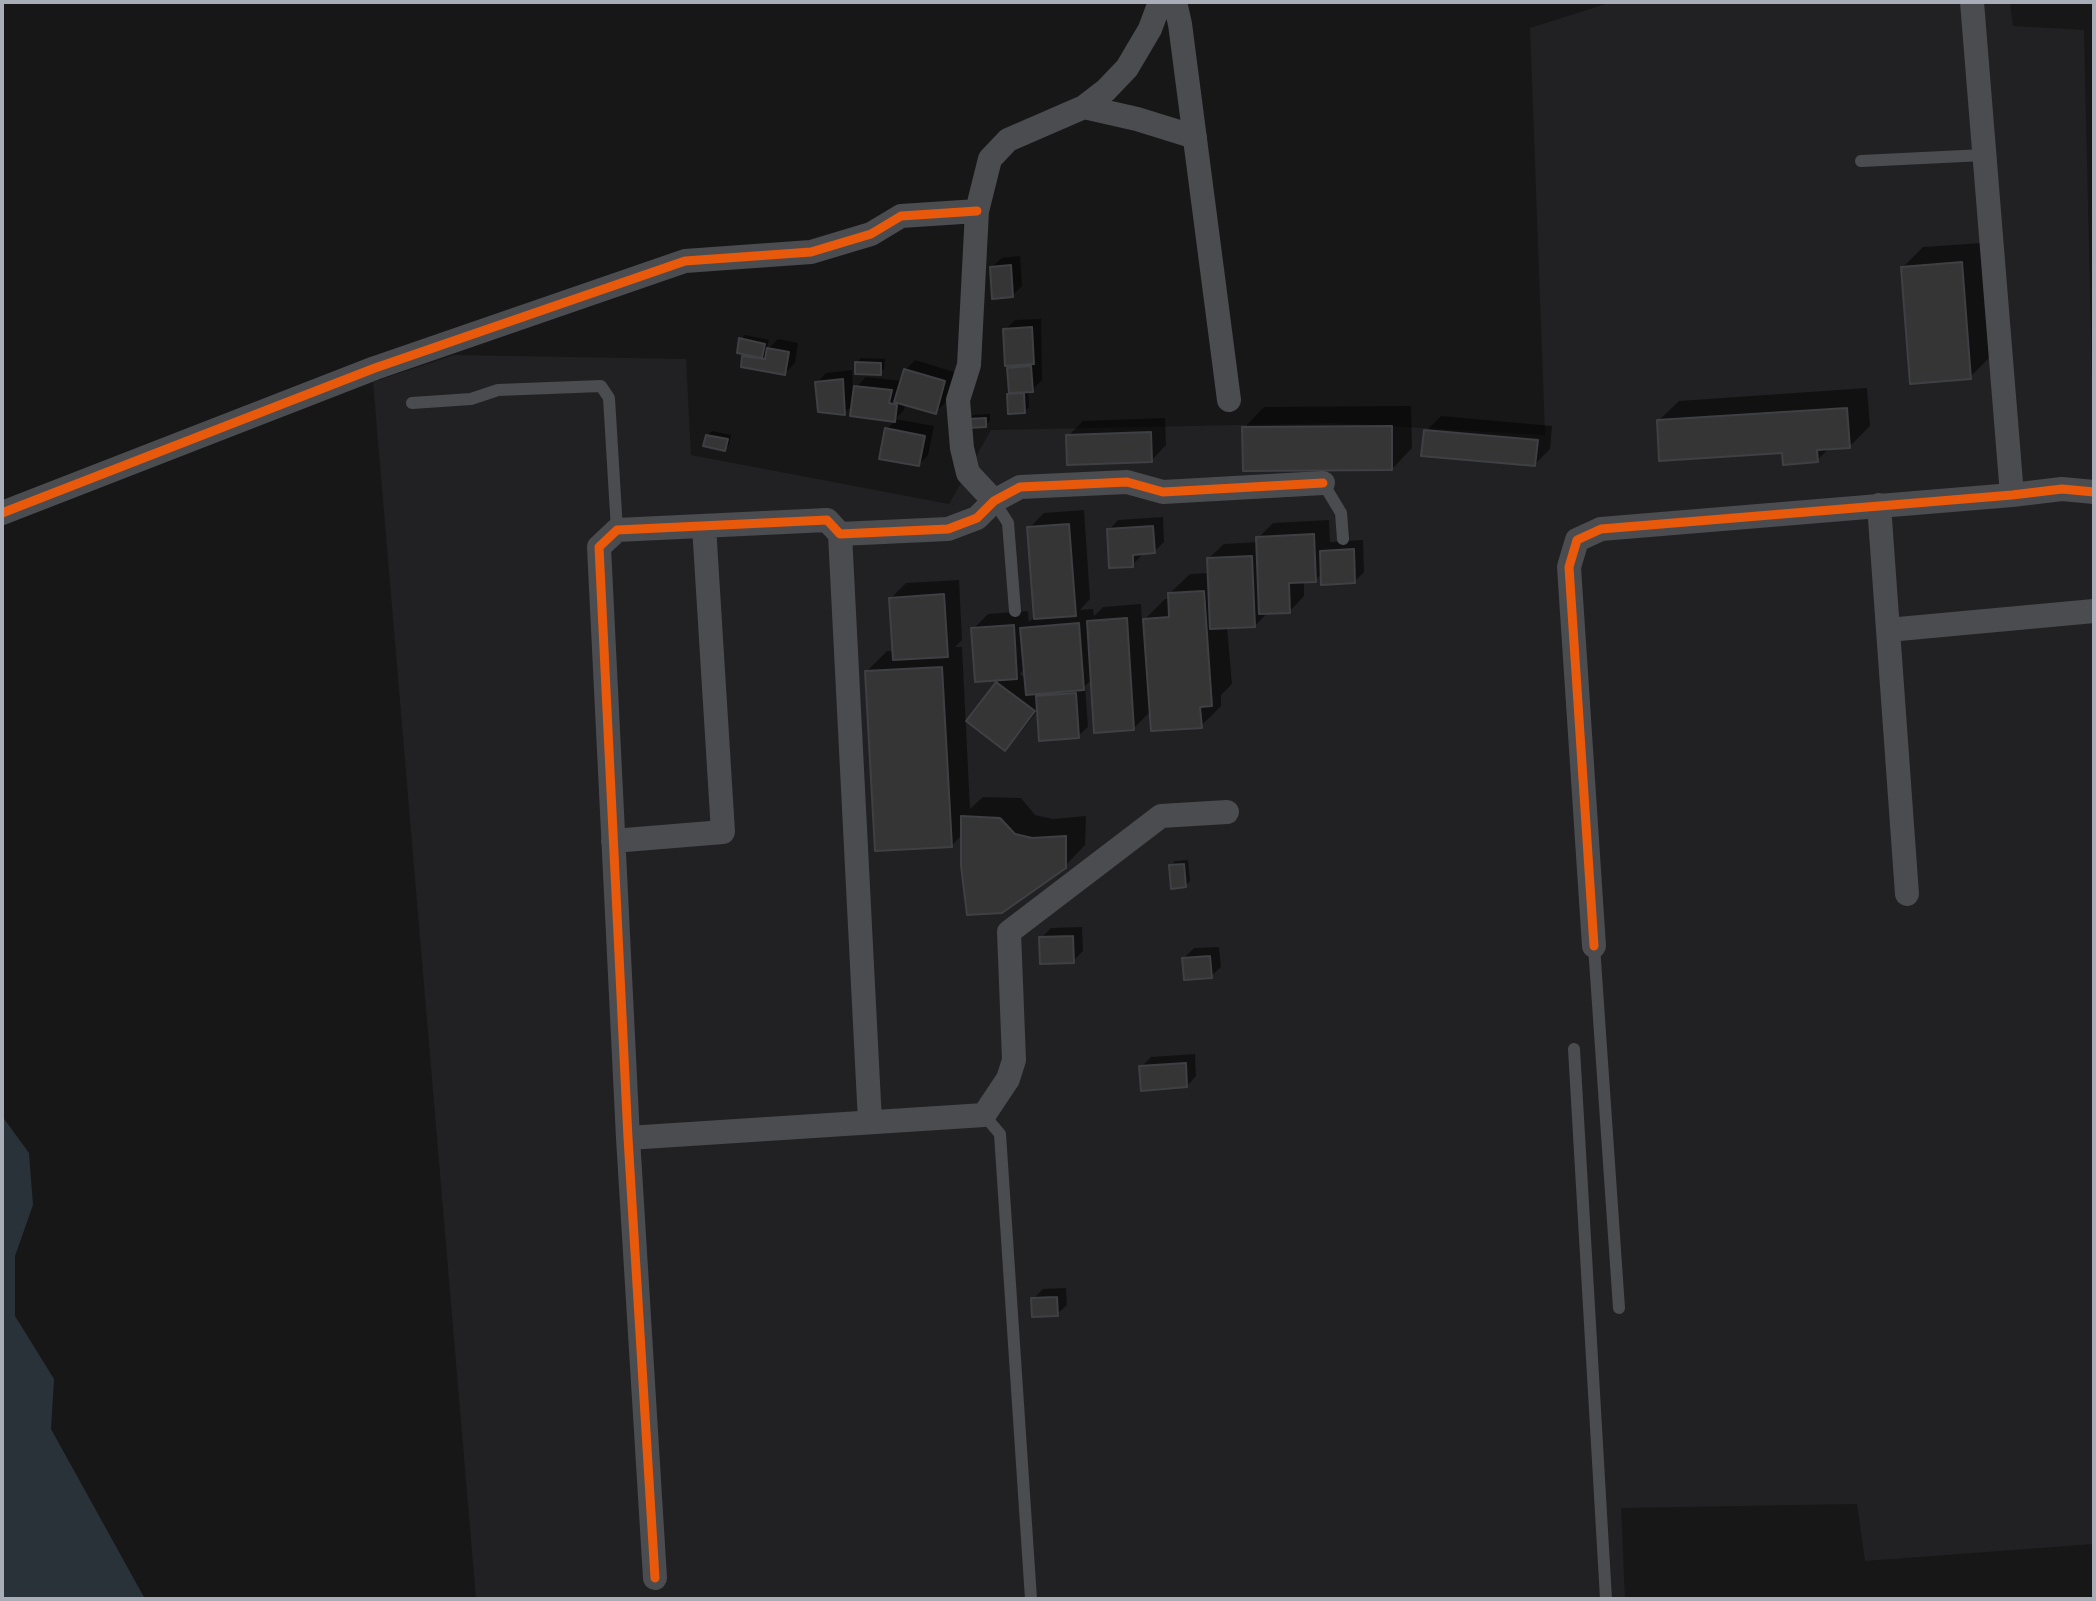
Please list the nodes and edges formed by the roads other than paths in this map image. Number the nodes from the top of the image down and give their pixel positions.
1 (1160, 2) edge
2 (1175, 2) edge
3 (1972, 2) edge
4 (1084, 107) junction
5 (1195, 137) junction
6 (1984, 155) junction
7 (1861, 161) dead end
8 (977, 211) junction
9 (1228, 400) dead end
10 (412, 403) dead end
11 (1323, 483) joint
12 (2094, 492) edge
13 (2012, 495) junction
14 (994, 500) junction
15 (1879, 505) junction
16 (2, 513) edge
17 (704, 526) junction
18 (617, 530) junction
19 (841, 534) junction
20 (1343, 539) dead end
21 (1015, 611) dead end
22 (2094, 611) edge
23 (1888, 630) junction
24 (1227, 812) dead end
25 (613, 841) junction
26 (1908, 894) dead end
27 (1594, 946) joint
28 (1574, 1049) dead end
29 (984, 1115) junction
30 (870, 1122) junction
31 (628, 1138) junction
32 (1619, 1308) dead end
33 (654, 1578) dead end
34 (1031, 1599) edge
35 (1606, 1599) edge

1 - 4 street
2 - 5 street
3 - 6 street
4 - 5 street
4 - 8 street
5 - 9 street
6 - 7 lane
6 - 13 street
8 - 14 street
8 - 16 street
10 - 18 lane
11 - 14 street
11 - 20 lane
12 - 13 street
13 - 15 street
14 - 19 street
14 - 21 lane
15 - 23 street
15 - 27 street
17 - 18 street
17 - 19 street
17 - 25 street
18 - 25 street
19 - 30 street
22 - 23 street
23 - 26 street
24 - 29 street
25 - 31 street
27 - 32 lane
28 - 35 lane
29 - 30 street
29 - 34 lane
30 - 31 street
31 - 33 street

